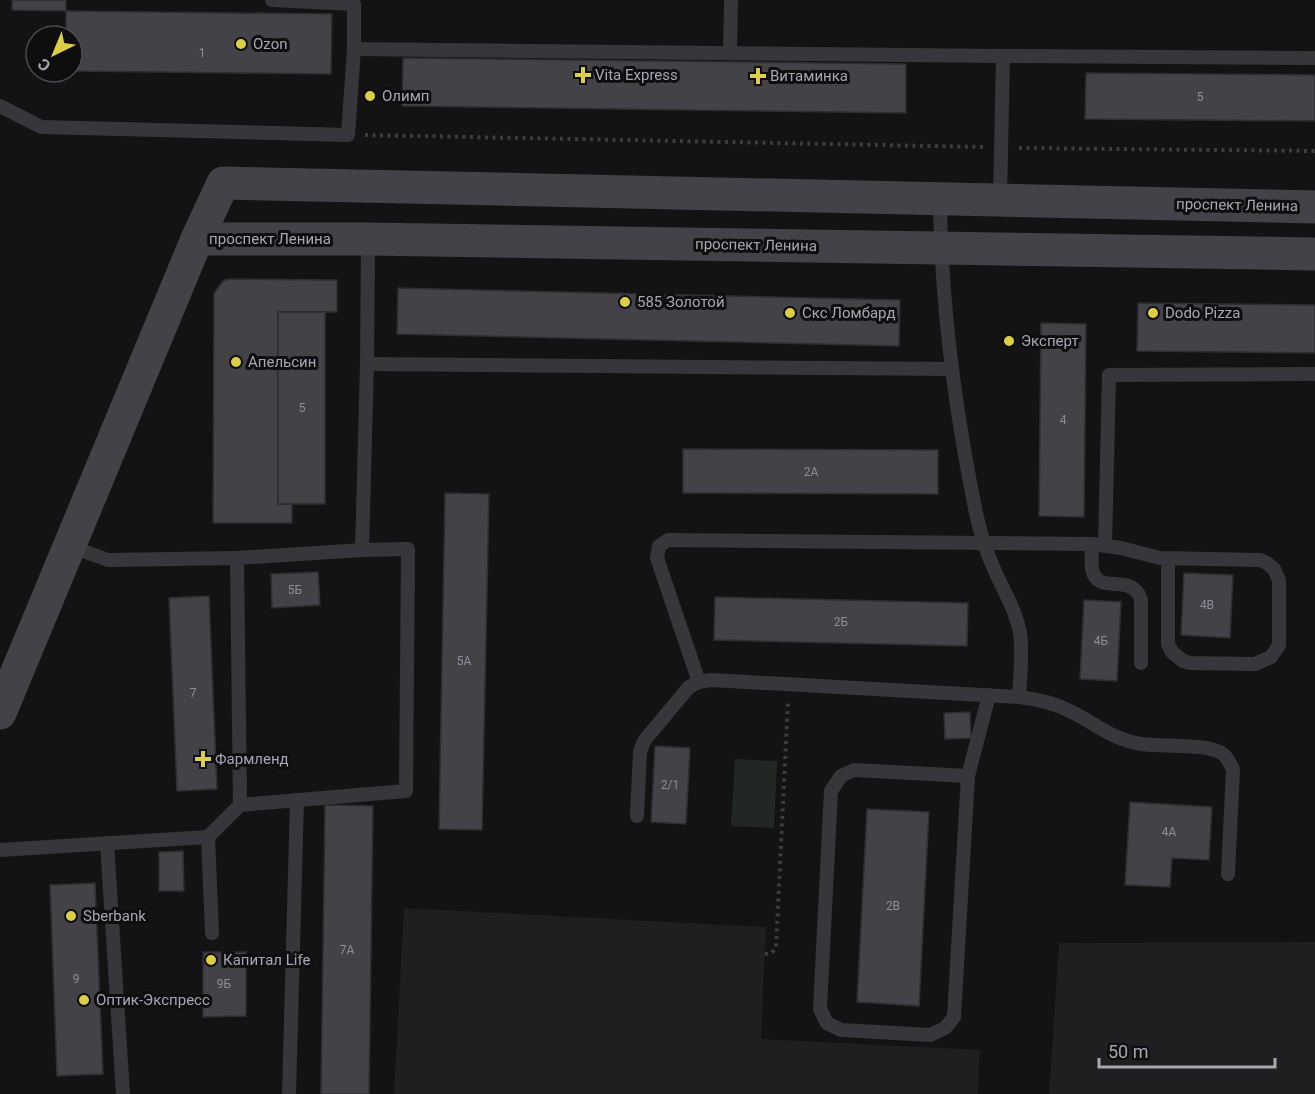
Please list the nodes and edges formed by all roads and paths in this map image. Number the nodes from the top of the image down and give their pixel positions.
1 (272, 0) edge
2 (731, 0) edge
3 (354, 50) junction
4 (730, 53) junction
5 (1003, 56) junction
6 (1315, 58) edge
7 (0, 106) edge
8 (348, 135) junction
9 (1001, 147) junction
10 (1315, 152) edge
11 (940, 199) junction
12 (1000, 200) junction
13 (1315, 207) edge
14 (197, 239) junction
15 (368, 239) junction
16 (941, 248) junction
17 (1315, 254) edge
18 (367, 364) junction
19 (952, 369) junction
20 (1315, 374) edge
21 (984, 543) junction
22 (1099, 545) junction
23 (69, 546) junction
24 (362, 550) junction
25 (237, 558) junction
26 (1168, 559) junction
27 (1141, 663) dead end
28 (699, 682) junction
29 (789, 685) junction
30 (989, 695) junction
31 (1019, 697) junction
32 (0, 713) edge
33 (968, 776) junction
34 (297, 800) junction
35 (240, 805) junction
36 (637, 816) dead end
37 (208, 837) junction
38 (107, 843) junction
39 (0, 850) edge
40 (1228, 874) dead end
41 (212, 933) dead end
42 (765, 954) dead end
43 (123, 1094) edge
44 (289, 1094) edge

1 - 3 lane
2 - 4 lane
3 - 4 lane
3 - 8 lane
4 - 5 lane
5 - 6 lane
5 - 9 lane
7 - 8 lane
8 - 9 path
9 - 10 path
9 - 12 lane
11 - 12 street, проспект Ленина
11 - 14 street, проспект Ленина
11 - 16 lane
12 - 13 street, проспект Ленина
14 - 15 street, проспект Ленина
14 - 23 street
15 - 16 street, проспект Ленина
15 - 18 lane
16 - 17 street, проспект Ленина
16 - 19 lane
18 - 19 lane
18 - 24 lane
19 - 21 lane
20 - 22 lane
21 - 22 lane
21 - 28 lane
21 - 31 lane
22 - 26 lane
22 - 27 lane
23 - 25 lane
23 - 32 street
24 - 25 lane
24 - 34 lane
25 - 35 lane
26 - 26 lane
28 - 29 lane
28 - 36 lane
29 - 30 lane
29 - 42 path
30 - 31 lane
30 - 33 lane
31 - 40 lane
33 - 33 lane
34 - 35 lane
34 - 44 lane
35 - 37 lane
37 - 38 lane
37 - 41 lane
38 - 39 lane
38 - 43 lane

